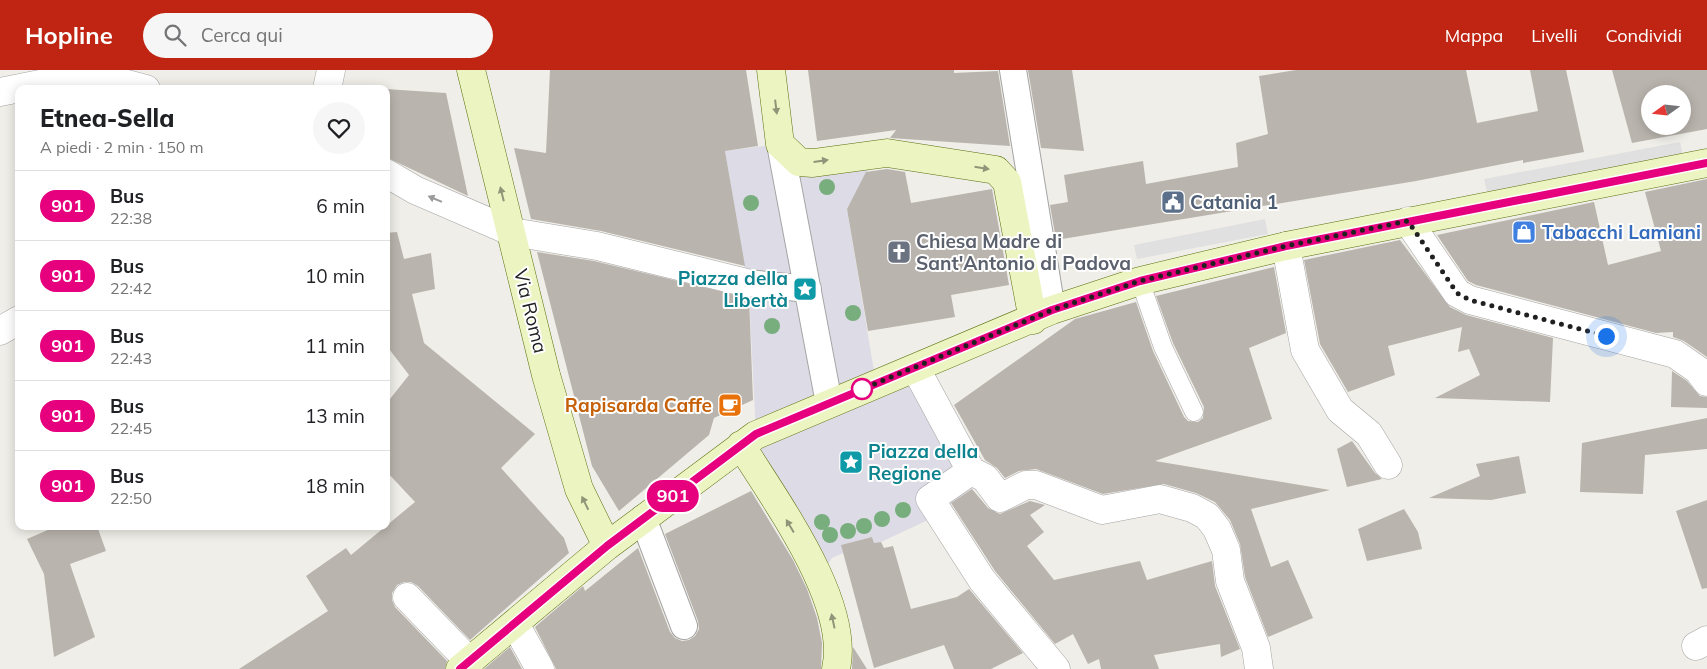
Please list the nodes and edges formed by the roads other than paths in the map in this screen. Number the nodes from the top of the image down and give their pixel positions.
1 (331, 70) edge
2 (471, 70) edge
3 (771, 70) edge
4 (1013, 70) edge
5 (75, 74) edge
6 (29, 85) edge
7 (131, 85) edge
8 (328, 85) edge
9 (15, 88) edge
10 (0, 92) edge
11 (780, 144) junction
12 (1707, 163) edge
13 (390, 175) edge
14 (1408, 221) junction
15 (512, 232) junction
16 (1286, 246) junction
17 (1140, 281) junction
18 (747, 283) joint
19 (808, 289) junction
20 (1042, 315) junction
21 (15, 322) edge
22 (0, 331) edge
23 (916, 369) junction
24 (1707, 382) edge
25 (830, 403) junction
26 (1194, 412) dead end
27 (741, 445) junction
28 (1388, 465) dead end
29 (971, 471) junction
30 (643, 518) junction
31 (607, 546) junction
32 (406, 597) dead end
33 (515, 624) junction
34 (684, 626) dead end
35 (465, 665) edge
36 (540, 669) edge
37 (836, 669) edge
38 (1056, 669) edge
39 (1259, 669) edge

1 - 8 street
15 -> 2 main road, Via Roma
3 -> 11 main road
4 - 20 street
5 - 6 street
5 - 7 street
9 - 10 street
11 - 19 street
11 -> 20 main road
12 - 14 main road
15 -> 13 street
14 - 16 main road
14 - 24 street
15 - 18 street
31 -> 15 main road, Via Roma
16 - 17 main road
16 - 28 street
17 - 20 main road
17 - 26 lane
18 - 19 street
19 - 25 street
20 - 23 main road
21 - 22 street
23 - 25 main road
23 - 29 street
25 - 27 main road
27 - 30 main road
37 -> 27 main road
29 - 38 street
29 - 39 street
30 - 31 main road
30 - 34 street
31 - 33 main road
32 - 35 street
33 - 35 main road
33 - 36 street

